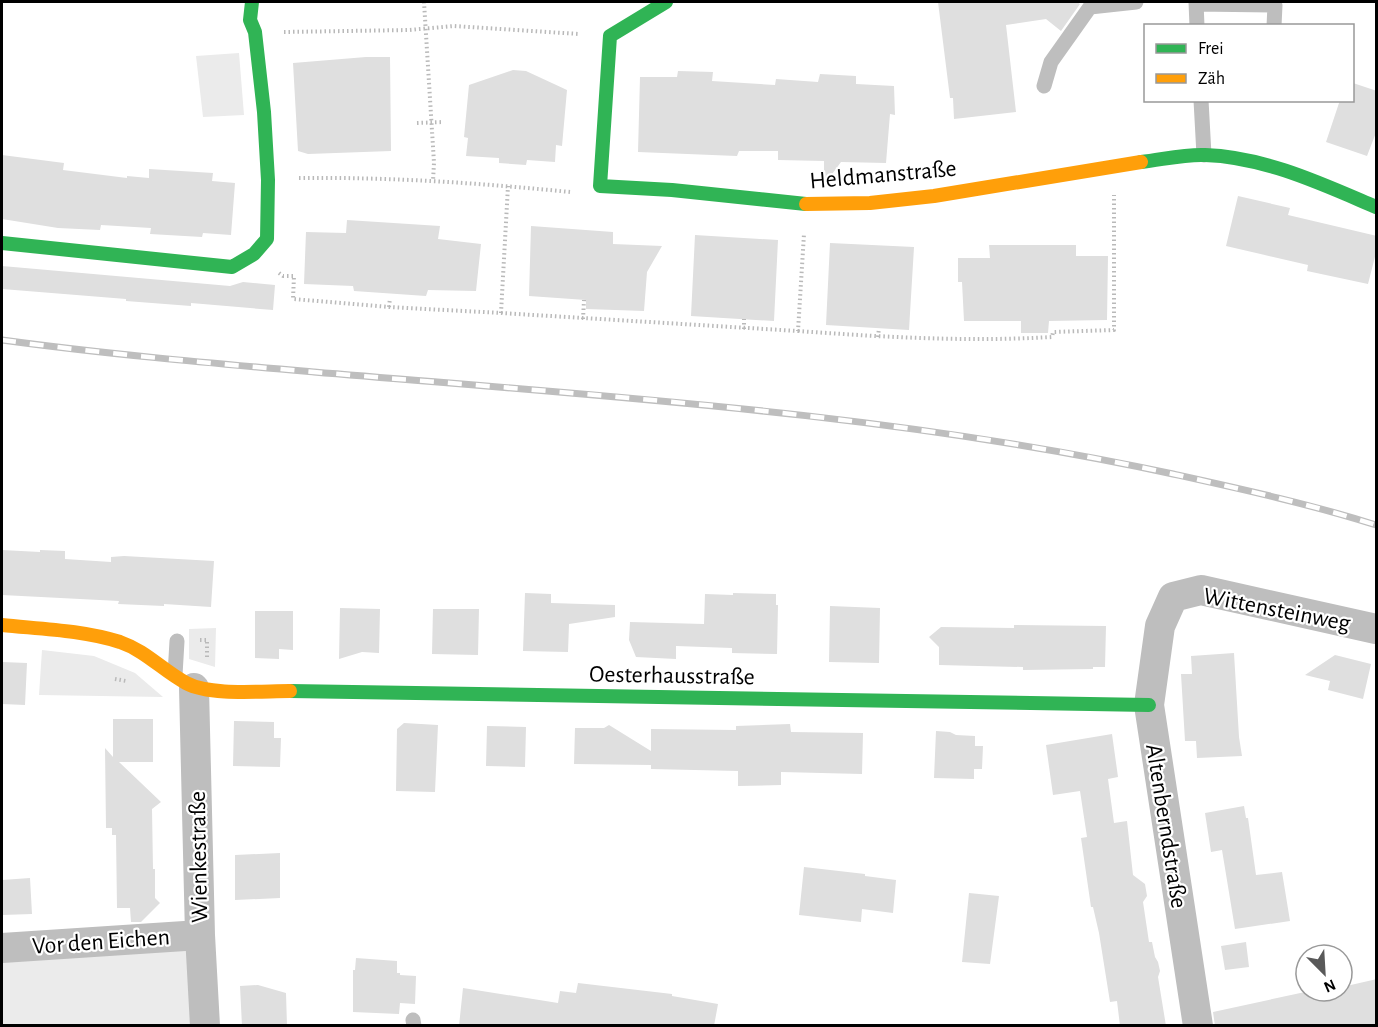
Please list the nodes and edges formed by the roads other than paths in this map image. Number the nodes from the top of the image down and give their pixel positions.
1 (252, 2) edge
2 (666, 2) edge
3 (1136, 2) edge
4 (1196, 3) edge
5 (1197, 24) edge
6 (1275, 24) edge
7 (1044, 86) dead end
8 (1201, 102) edge
9 (1204, 155) junction
10 (1377, 207) edge
11 (2, 243) edge
12 (2, 625) edge
13 (1160, 626) joint
14 (1377, 629) edge
15 (177, 642) dead end
16 (185, 682) junction
17 (1149, 705) junction
18 (200, 935) junction
19 (2, 948) edge
20 (205, 1026) edge
21 (1198, 1026) edge

1 - 11 street
2 - 9 street, Heldmanstraße
3 - 7 lane
4 - 5 lane
4 - 6 lane
8 - 9 lane
9 - 10 street, Heldmanstraße
12 - 16 street
13 - 14 street, Wittensteinweg
13 - 17 street, Altenberndstraße
15 - 16 lane
16 - 17 street, Oesterhausstraße
16 - 18 street, Wienkestraße
17 - 21 street, Altenberndstraße
18 - 19 street, Vor den Eichen
18 - 20 street, Wienkestraße

